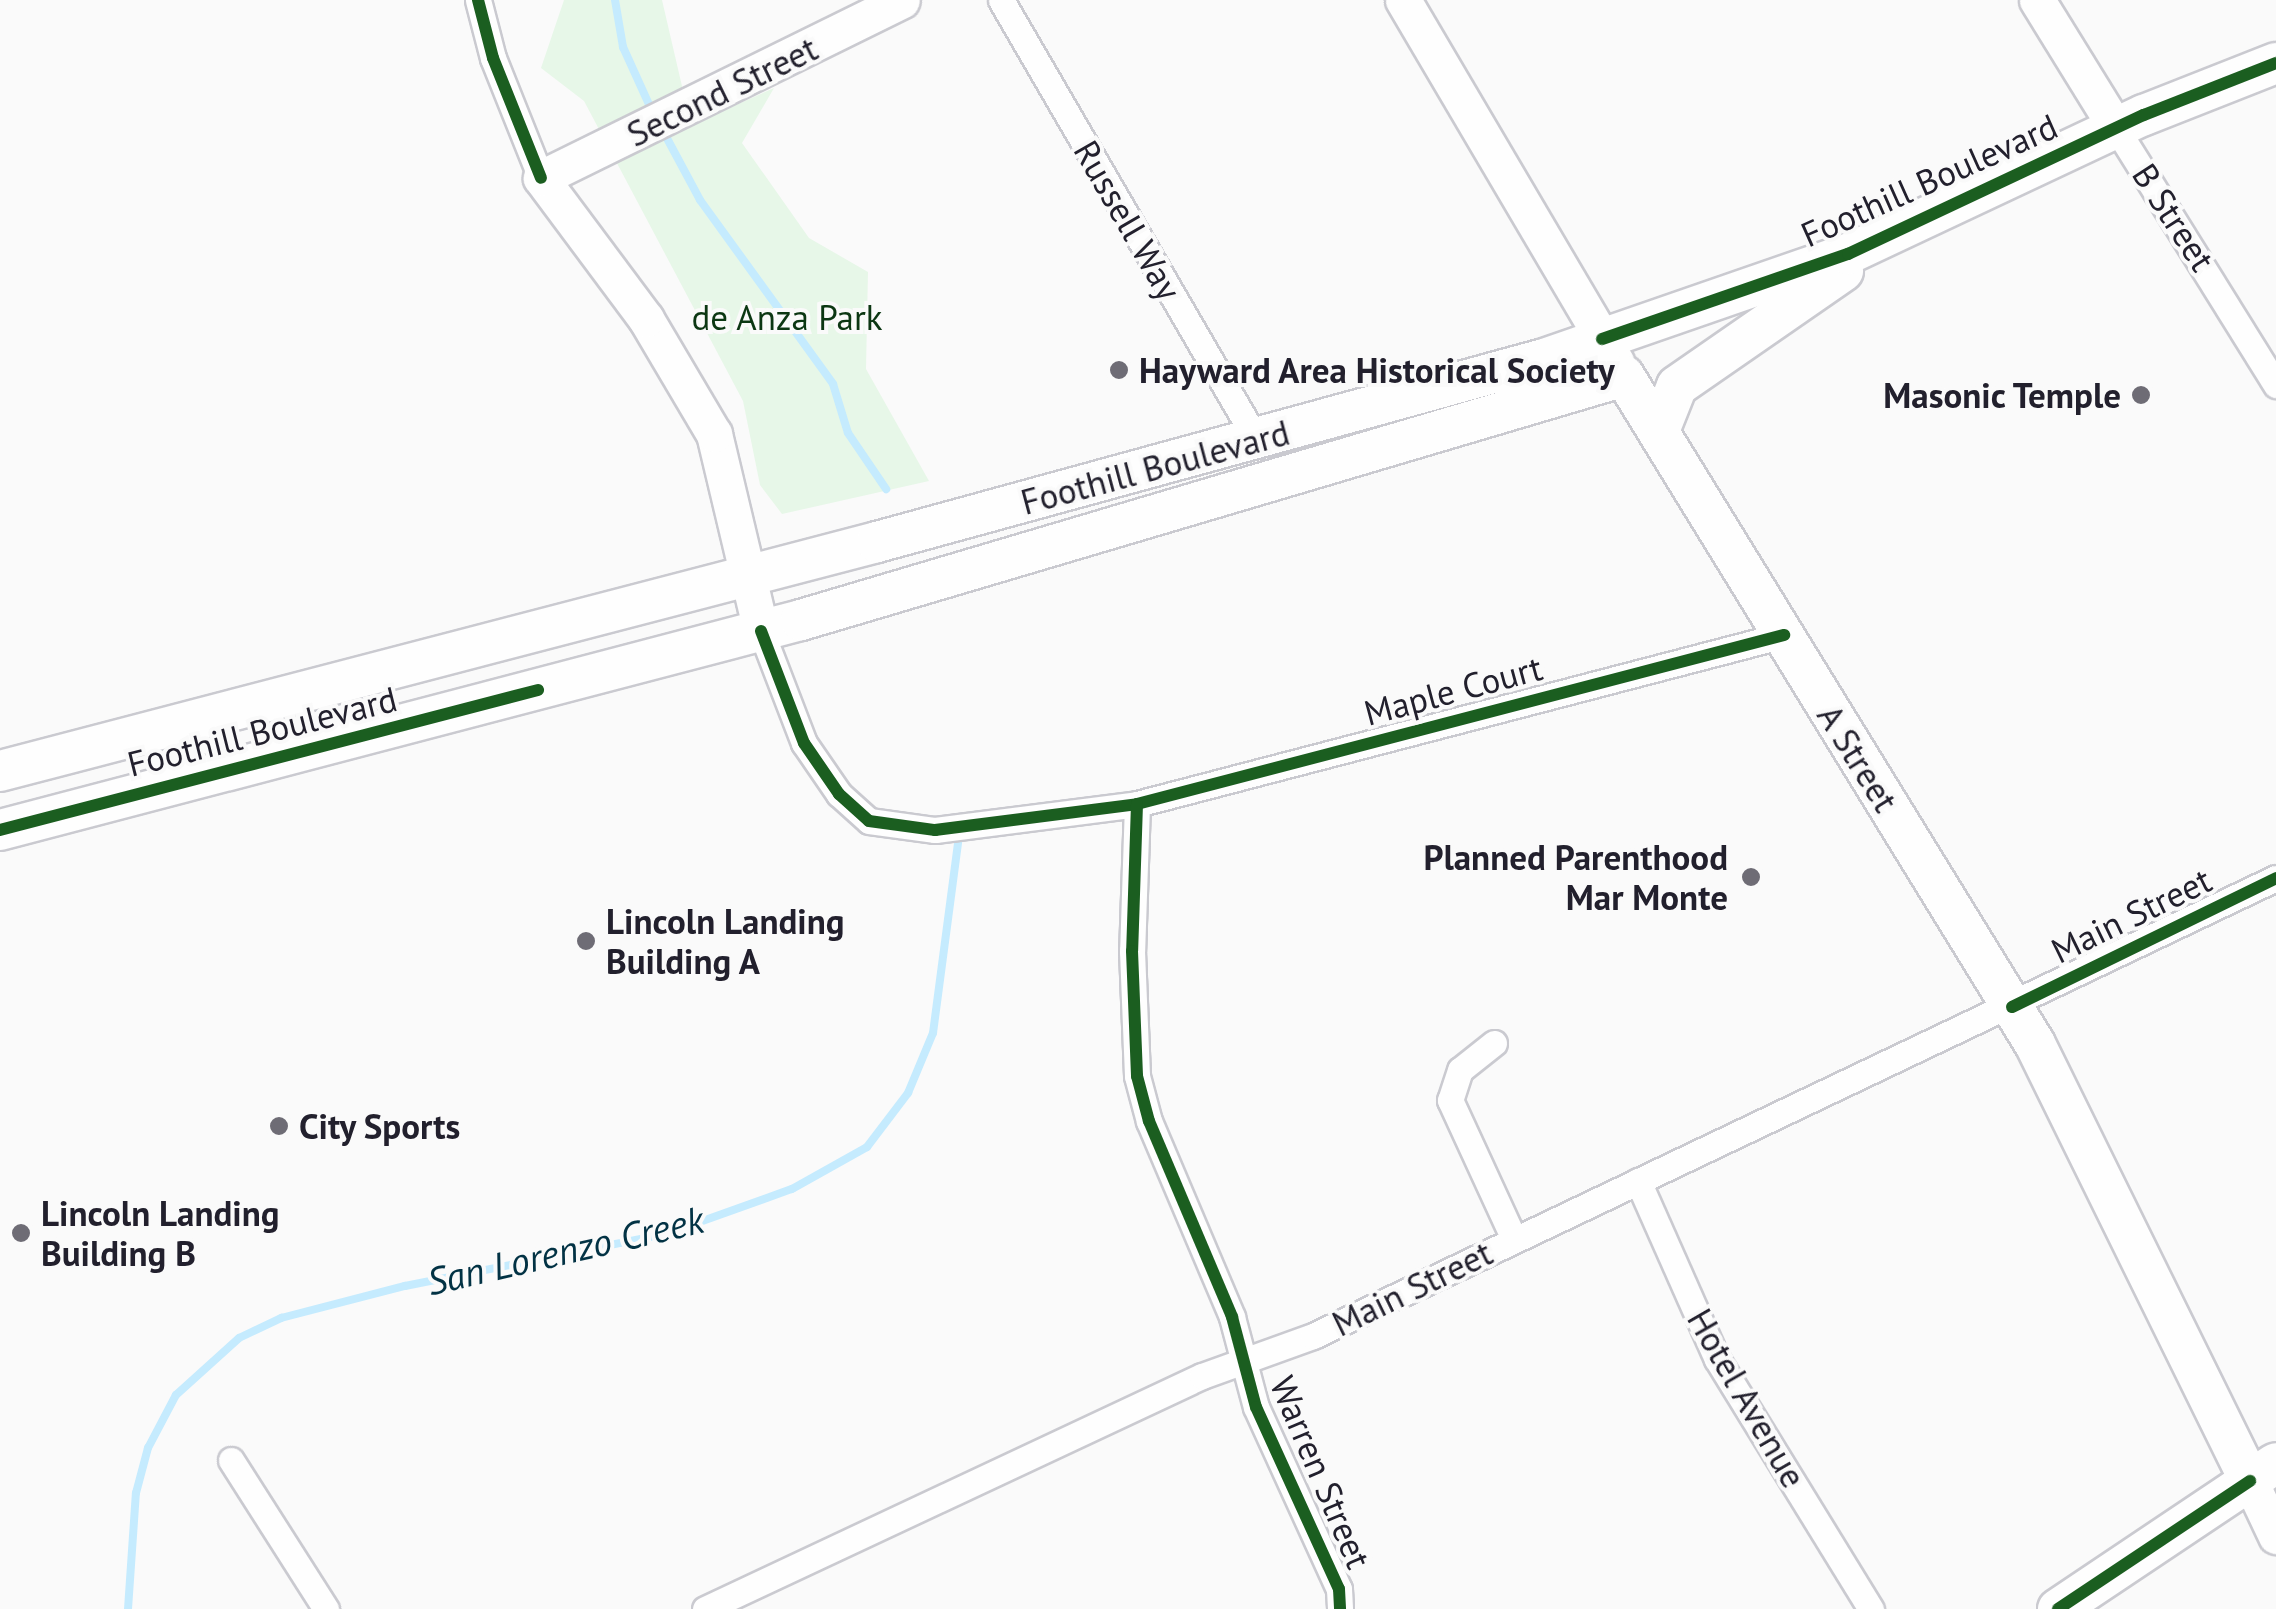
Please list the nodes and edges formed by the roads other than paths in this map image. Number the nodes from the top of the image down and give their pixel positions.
1 (478, 0) edge
2 (902, 0) edge
3 (1000, 0) edge
4 (1402, 0) edge
5 (2037, 0) edge
6 (2276, 63) edge
7 (2116, 128) junction
8 (541, 178) junction
9 (1908, 226) junction
10 (1602, 340) junction
11 (1624, 376) junction
12 (2276, 385) edge
13 (1659, 431) junction
14 (1256, 439) junction
15 (744, 576) junction
16 (761, 631) junction
17 (1784, 635) junction
18 (0, 771) edge
19 (1137, 804) junction
20 (0, 830) edge
21 (2276, 878) edge
22 (2012, 1007) junction
23 (1494, 1043) dead end
24 (1638, 1181) junction
25 (1514, 1238) junction
26 (1244, 1359) junction
27 (230, 1460) dead end
28 (2263, 1472) edge
29 (2276, 1536) edge
30 (326, 1609) edge
31 (706, 1609) edge
32 (1340, 1609) edge
33 (1870, 1609) edge
34 (2058, 1609) edge

1 - 8 street
2 - 8 street, Second Street
3 - 14 street, Russell Way
4 - 10 street, A Street
5 - 7 street, B Street
6 - 7 main road, Foothill Boulevard
7 - 9 main road, Foothill Boulevard
7 - 12 street, B Street
8 - 15 street
9 - 10 main road, Foothill Boulevard
9 - 13 main road
10 - 11 street, A Street
10 - 14 main road, Foothill Boulevard
11 - 13 main road, A Street
11 - 16 main road, Foothill Boulevard
13 - 17 main road, A Street
14 - 15 main road, Foothill Boulevard
15 - 16 street
15 - 18 main road, Foothill Boulevard
16 - 19 street, Maple Court
16 - 20 main road, Foothill Boulevard
17 - 19 street, Maple Court
17 - 22 main road, A Street
19 - 26 street, Warren Street
21 - 22 street, Main Street
22 - 24 street, Main Street
22 - 28 main road, A Street
23 - 25 street
24 - 25 street, Main Street
24 - 33 street, Hotel Avenue
25 - 26 street, Main Street
26 - 31 street, Main Street
26 - 32 street, Warren Street
27 - 30 street
28 - 29 street, A Street
28 - 34 main road

